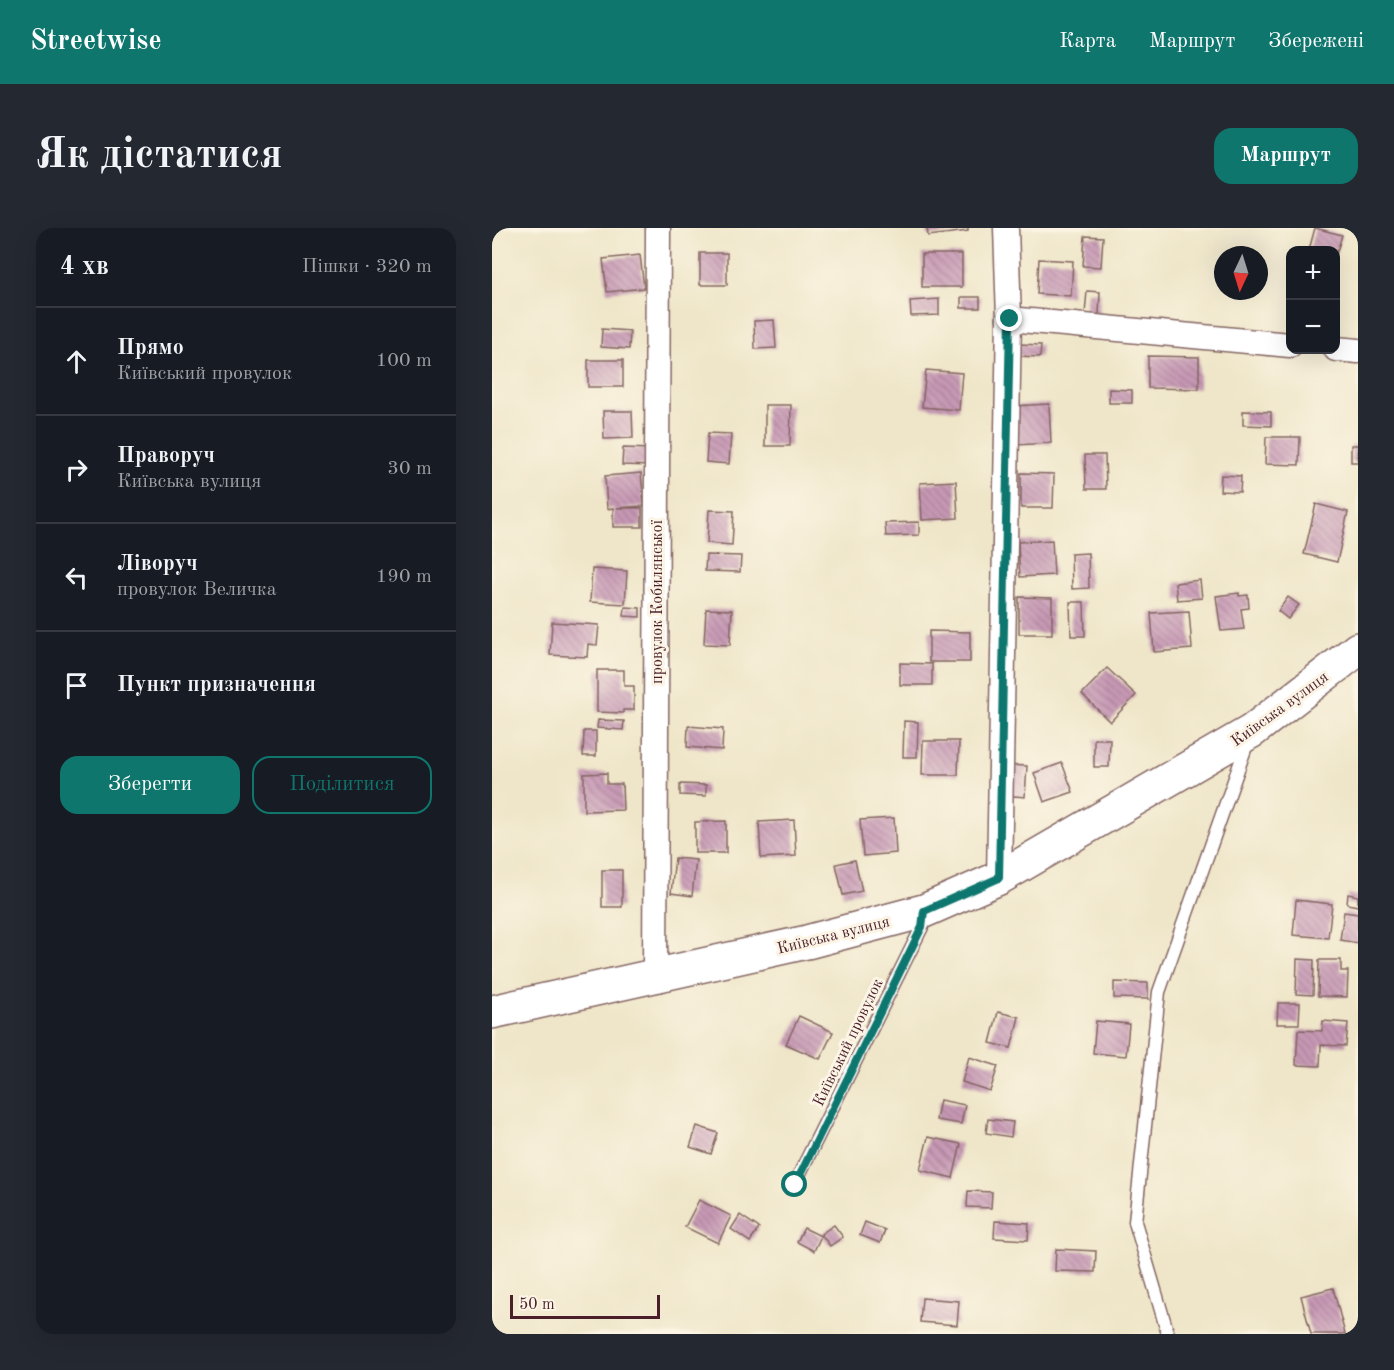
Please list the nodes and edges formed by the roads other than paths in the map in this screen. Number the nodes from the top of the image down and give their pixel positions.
1 (658, 228) edge
2 (1006, 228) edge
3 (1010, 319) junction
4 (1286, 345) edge
5 (1340, 349) edge
6 (1358, 351) edge
7 (1358, 649) edge
8 (1252, 731) junction
9 (999, 878) junction
10 (924, 911) junction
11 (655, 976) junction
12 (492, 1012) edge
13 (795, 1185) dead end
14 (1168, 1334) edge

1 - 11 street, провулок Кобилянської
2 - 3 street
3 - 4 street
3 - 9 street
5 - 6 street
7 - 8 main road, Київська вулиця
8 - 9 main road, Київська вулиця
8 - 14 lane
9 - 10 main road, Київська вулиця
10 - 11 main road, Київська вулиця
10 - 13 lane, Київський провулок
11 - 12 main road, Київська вулиця

